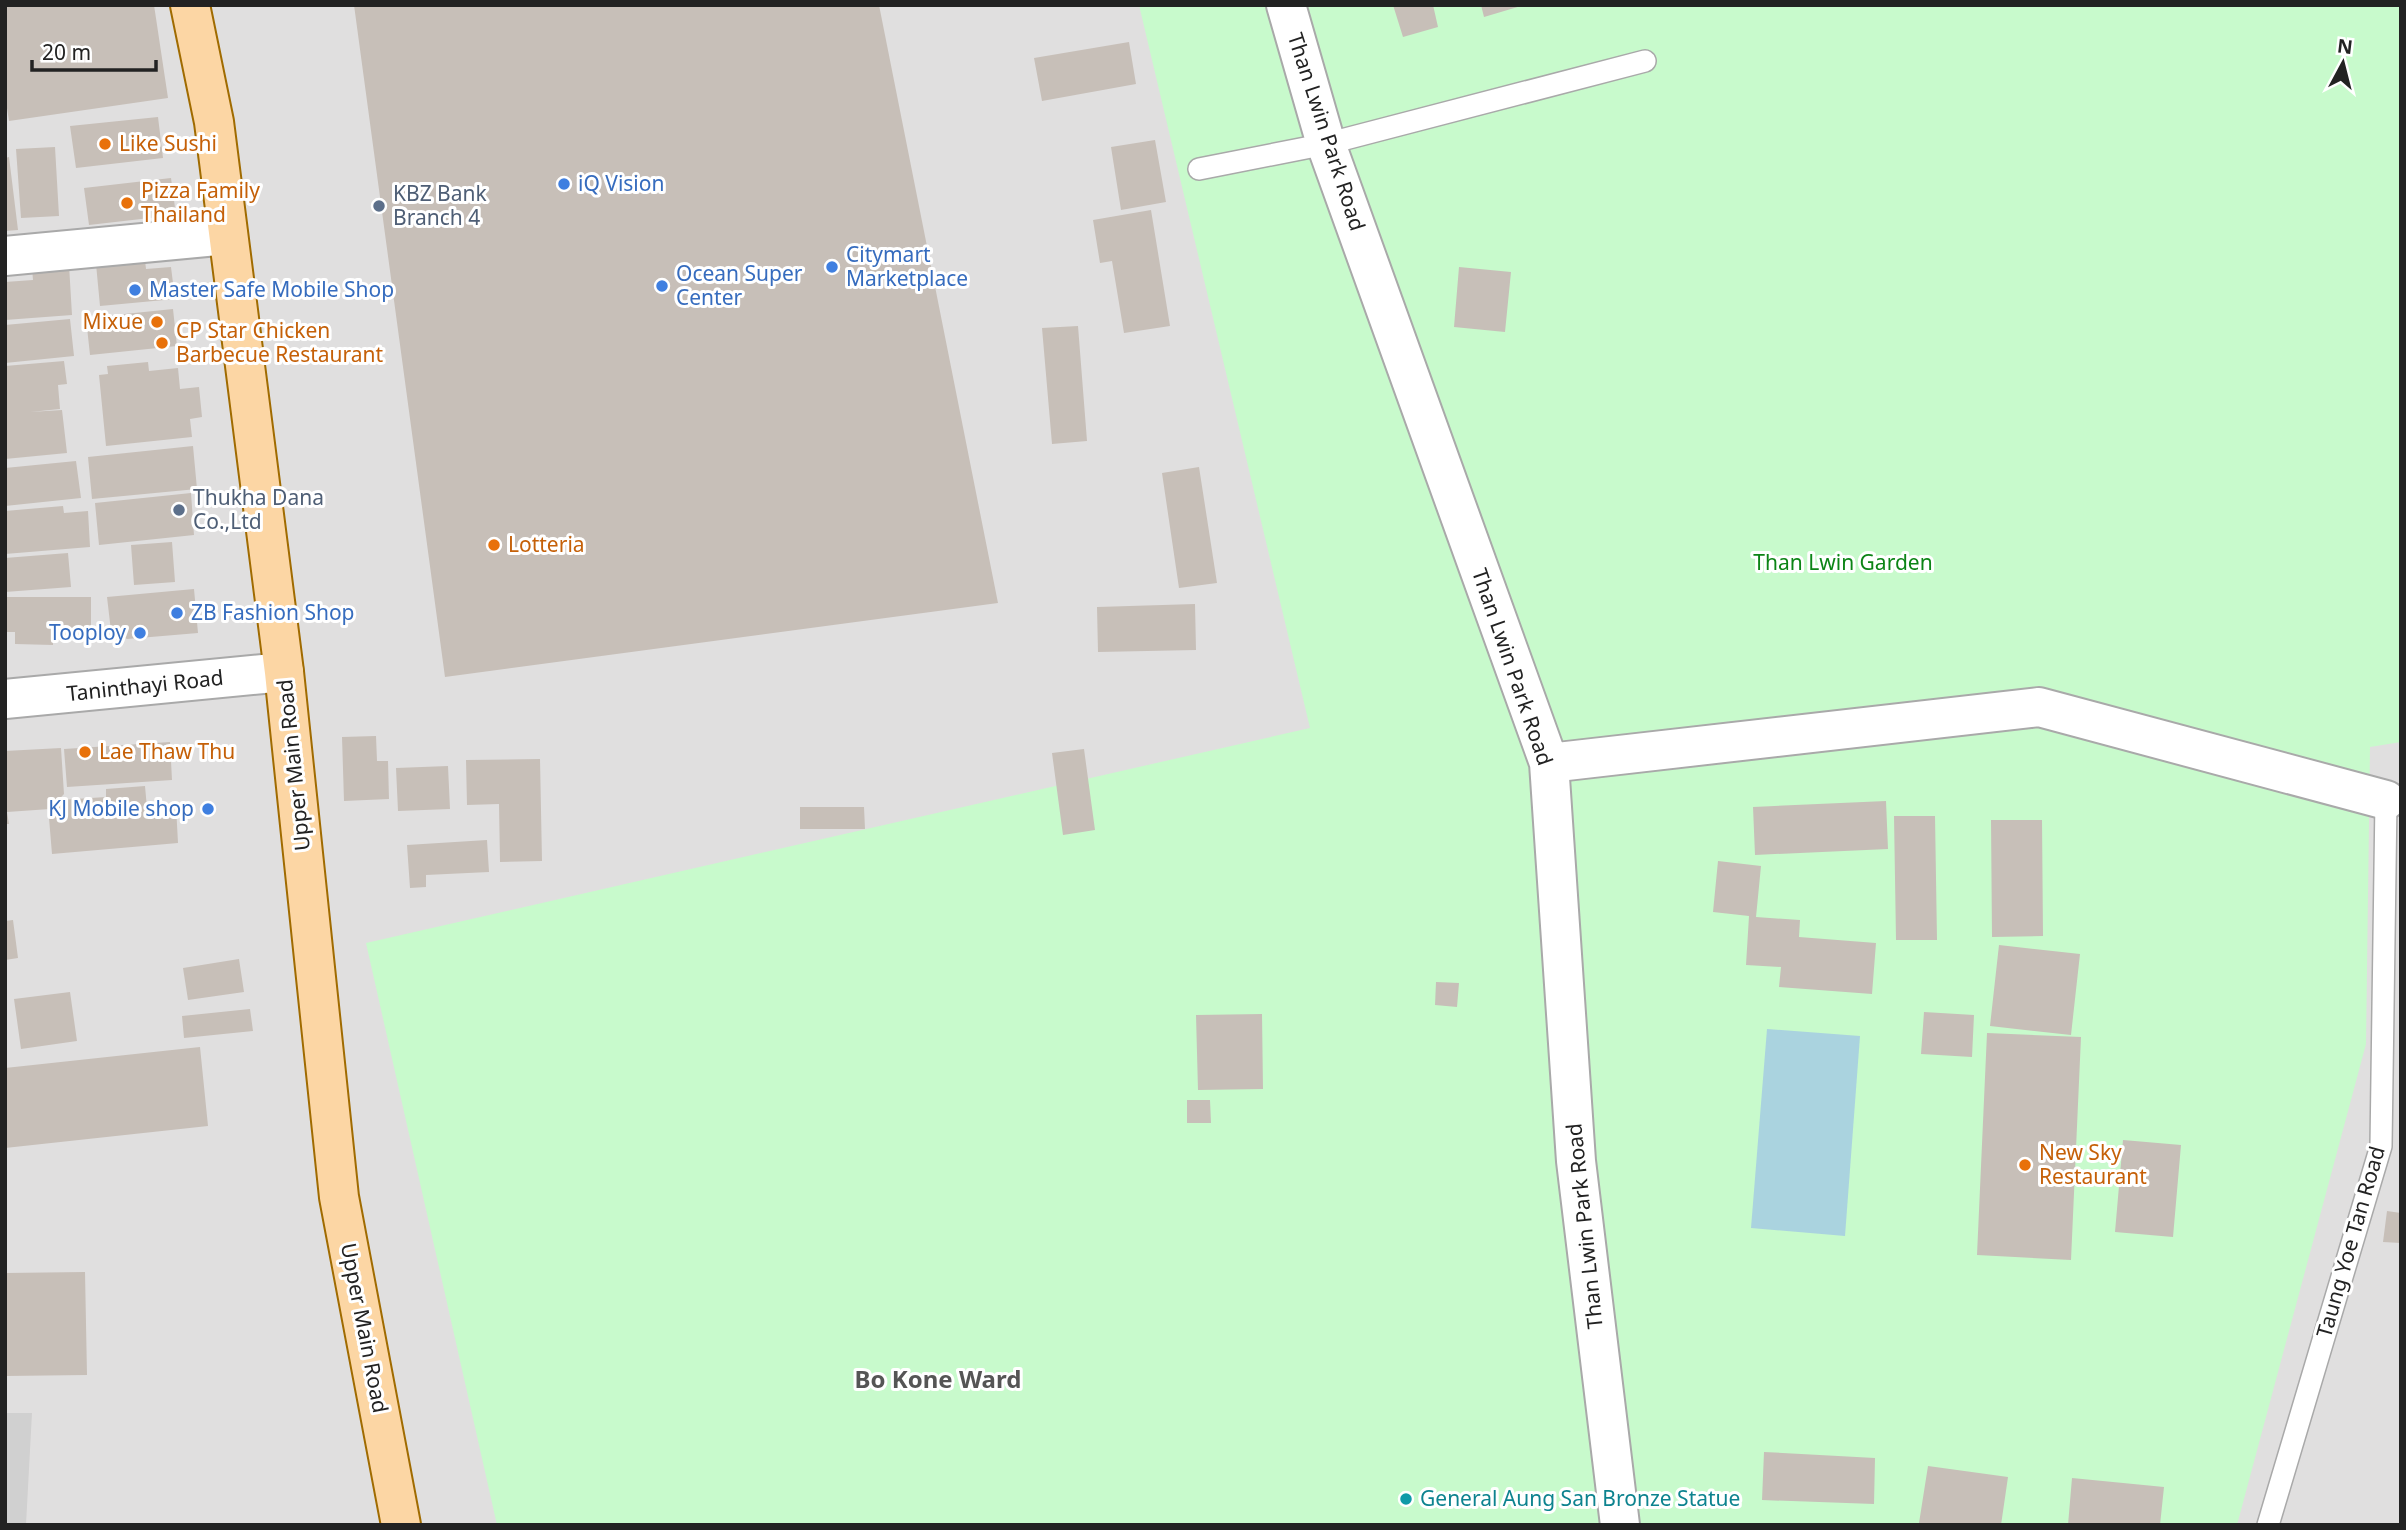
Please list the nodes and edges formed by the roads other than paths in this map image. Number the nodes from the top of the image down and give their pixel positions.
1 (190, 5) edge
2 (1286, 5) edge
3 (1645, 61) dead end
4 (1326, 144) junction
5 (1199, 169) dead end
6 (228, 235) junction
7 (5, 257) edge
8 (284, 672) junction
9 (5, 699) edge
10 (1549, 763) junction
11 (2393, 799) edge
12 (401, 1525) edge
13 (1620, 1525) edge
14 (2268, 1525) edge

1 - 6 main road, Upper Main Road
2 - 4 street, Than Lwin Park Road
3 - 4 lane
4 - 5 lane
4 - 10 street, Than Lwin Park Road
6 - 7 street
6 - 8 main road, Upper Main Road
8 - 9 street, Taninthayi Road
8 - 12 main road, Upper Main Road
10 - 11 street
10 - 13 street, Than Lwin Park Road
11 - 14 lane, Taung Yoe Tan Road

